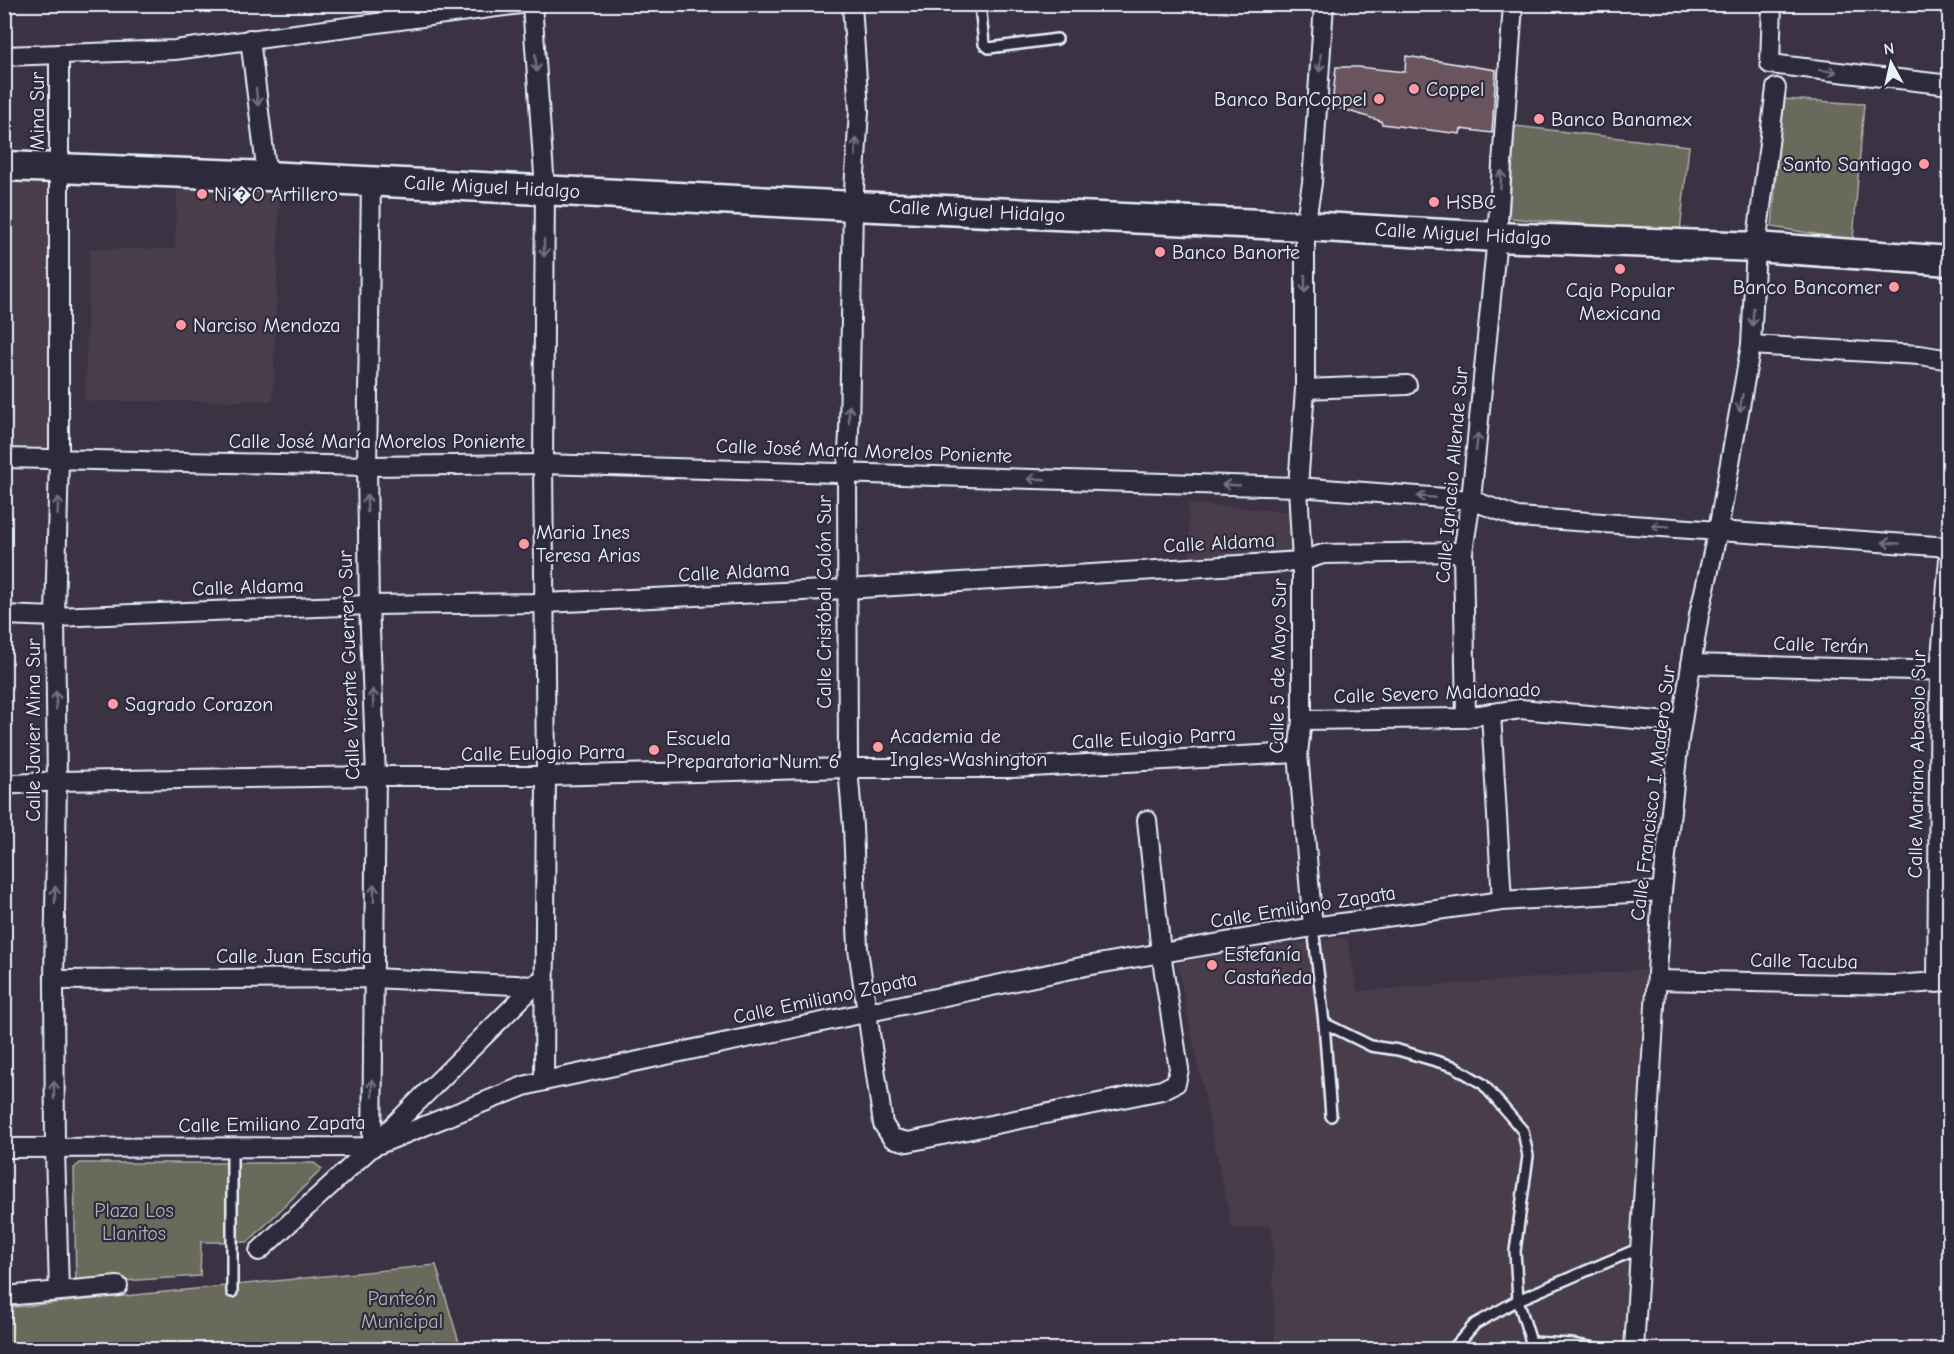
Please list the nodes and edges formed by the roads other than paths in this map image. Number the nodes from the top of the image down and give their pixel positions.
1 (520, 4) edge
2 (532, 4) edge
3 (852, 4) edge
4 (980, 4) edge
5 (1324, 4) edge
6 (1513, 4) edge
7 (1772, 4) edge
8 (250, 39) junction
9 (1058, 39) dead end
10 (59, 54) junction
11 (4, 56) edge
12 (1950, 84) edge
13 (1776, 88) dead end
14 (4, 166) edge
15 (60, 169) junction
16 (267, 176) junction
17 (371, 182) junction
18 (545, 189) junction
19 (853, 206) junction
20 (1305, 226) junction
21 (1497, 237) junction
22 (1756, 248) junction
23 (1950, 261) edge
24 (1751, 345) junction
25 (1950, 360) edge
26 (1407, 385) dead end
27 (1305, 389) junction
28 (4, 458) edge
29 (59, 459) junction
30 (543, 464) junction
31 (367, 466) junction
32 (847, 472) junction
33 (1299, 487) junction
34 (1471, 500) junction
35 (1718, 530) junction
36 (1949, 547) edge
37 (1463, 552) junction
38 (1302, 561) junction
39 (846, 589) junction
40 (544, 603) junction
41 (369, 605) junction
42 (4, 615) edge
43 (55, 616) junction
44 (1691, 664) junction
45 (1945, 671) edge
46 (1491, 713) junction
47 (1466, 718) junction
48 (1302, 720) junction
49 (1681, 723) junction
50 (1298, 753) junction
51 (848, 768) junction
52 (376, 776) junction
53 (546, 776) junction
54 (57, 781) junction
55 (4, 784) edge
56 (1147, 820) dead end
57 (1662, 891) junction
58 (1503, 901) junction
59 (1313, 927) junction
60 (1161, 953) junction
61 (373, 978) junction
62 (54, 980) junction
63 (1657, 980) junction
64 (539, 981) junction
65 (1943, 982) edge
66 (867, 1012) junction
67 (1324, 1023) junction
68 (544, 1081) junction
69 (1331, 1116) dead end
70 (372, 1147) junction
71 (4, 1148) edge
72 (232, 1148) junction
73 (55, 1149) junction
74 (1640, 1248) junction
75 (259, 1251) dead end
76 (117, 1286) dead end
77 (59, 1291) junction
78 (232, 1292) dead end
79 (4, 1296) edge
80 (1518, 1300) junction
81 (1452, 1350) edge
82 (1606, 1350) edge
83 (1634, 1350) edge

1 - 8 street
2 -> 18 street
19 -> 3 street, Calle Cristóbal Colón Sur
4 - 9 lane
5 -> 20 street, Calle 5 de Mayo Sur
21 -> 6 street, Calle Ignacio Allende Sur
7 -> 12 street
8 - 10 street
8 -> 16 street
10 - 11 street
10 - 15 street, Mina Sur
13 - 22 street, Calle Francisco I. Madero Sur
14 - 15 main road, Calle Miguel Hidalgo
15 - 16 main road, Calle Miguel Hidalgo
15 - 29 street, Calle Javier Mina Sur
16 - 17 main road, Calle Miguel Hidalgo
17 - 18 main road, Calle Miguel Hidalgo
17 - 31 street, Calle Vicente Guerrero Sur
18 - 19 main road, Calle Miguel Hidalgo
18 -> 30 street
19 - 20 main road, Calle Miguel Hidalgo
32 -> 19 street, Calle Cristóbal Colón Sur
20 - 21 main road, Calle Miguel Hidalgo
20 -> 27 street, Calle 5 de Mayo Sur
21 - 22 main road, Calle Miguel Hidalgo
34 -> 21 street, Calle Ignacio Allende Sur
22 - 23 main road, Calle Miguel Hidalgo
22 -> 24 street, Calle Francisco I. Madero Sur
24 - 25 street
24 -> 35 street, Calle Francisco I. Madero Sur
26 - 27 street
27 - 33 street, Calle 5 de Mayo Sur
28 - 29 street, Calle José María Morelos Poniente
29 - 31 street, Calle José María Morelos Poniente
43 -> 29 street, Calle Javier Mina Sur
30 - 31 street, Calle José María Morelos Poniente
30 - 32 street, Calle José María Morelos Poniente
30 - 40 street
41 -> 31 street, Calle Vicente Guerrero Sur
33 -> 32 street, Calle José María Morelos Poniente
32 - 39 street, Calle Cristóbal Colón Sur
34 -> 33 street, Calle José María Morelos Poniente
33 - 38 street, Calle 5 de Mayo Sur
35 -> 34 street, Calle José María Morelos Poniente
34 - 37 street, Calle Ignacio Allende Sur
36 -> 35 street, Calle José María Morelos Poniente
35 - 44 street, Calle Francisco I. Madero Sur
36 - 45 street, Calle Mariano Abasolo Sur
37 - 38 street, Calle Aldama
37 - 47 street, Calle Ignacio Allende Sur
38 - 39 street, Calle Aldama
38 - 48 street, Calle 5 de Mayo Sur
39 - 40 street, Calle Aldama
39 - 51 street, Calle Cristóbal Colón Sur
40 - 41 street, Calle Aldama
40 - 53 street
41 - 43 street, Calle Aldama
52 -> 41 street, Calle Vicente Guerrero Sur
42 - 43 street, Calle Aldama
54 -> 43 street, Calle Javier Mina Sur
44 - 45 street, Calle Terán
44 - 49 street, Calle Francisco I. Madero Sur
45 - 65 street, Calle Mariano Abasolo Sur
46 - 47 street, Calle Severo Maldonado
46 - 49 street, Calle Severo Maldonado
46 - 58 street
47 - 48 street, Calle Severo Maldonado
48 - 50 street, Calle 5 de Mayo Sur
49 - 57 street, Calle Francisco I. Madero Sur
50 - 51 street, Calle Eulogio Parra
50 - 59 street, Calle 5 de Mayo Sur
51 - 53 street, Calle Eulogio Parra
51 - 66 street, Calle Cristóbal Colón Sur
52 - 53 street, Calle Eulogio Parra
52 - 54 street, Calle Eulogio Parra
61 -> 52 street, Calle Vicente Guerrero Sur
53 - 64 street
54 - 55 street, Calle Eulogio Parra
62 -> 54 street, Calle Javier Mina Sur
56 - 60 street
57 - 58 street, Calle Emiliano Zapata
57 - 63 street, Calle Francisco I. Madero Sur
58 - 59 street, Calle Emiliano Zapata
59 - 60 street, Calle Emiliano Zapata
59 - 67 lane
60 - 66 street, Calle Emiliano Zapata
60 - 66 street, Calle Cristóbal Colón Sur
61 - 62 street, Calle Juan Escutia
61 - 64 street, Calle Juan Escutia
70 -> 61 street, Calle Vicente Guerrero Sur
73 -> 62 street, Calle Javier Mina Sur
63 - 65 street, Calle Tacuba
63 - 74 street, Calle Francisco I. Madero Sur
64 - 68 street
64 - 70 street
66 - 68 street, Calle Emiliano Zapata
67 - 69 lane
67 - 80 lane
68 - 70 street, Calle Emiliano Zapata
70 - 72 street, Calle Emiliano Zapata
70 - 75 street
71 - 73 street, Calle Emiliano Zapata
72 - 73 street, Calle Emiliano Zapata
72 - 78 lane
73 - 77 street, Calle Javier Mina Sur
74 - 80 lane
74 - 83 street, Calle Francisco I. Madero Sur
76 - 77 street
77 - 79 street
80 - 81 lane
80 - 82 lane

